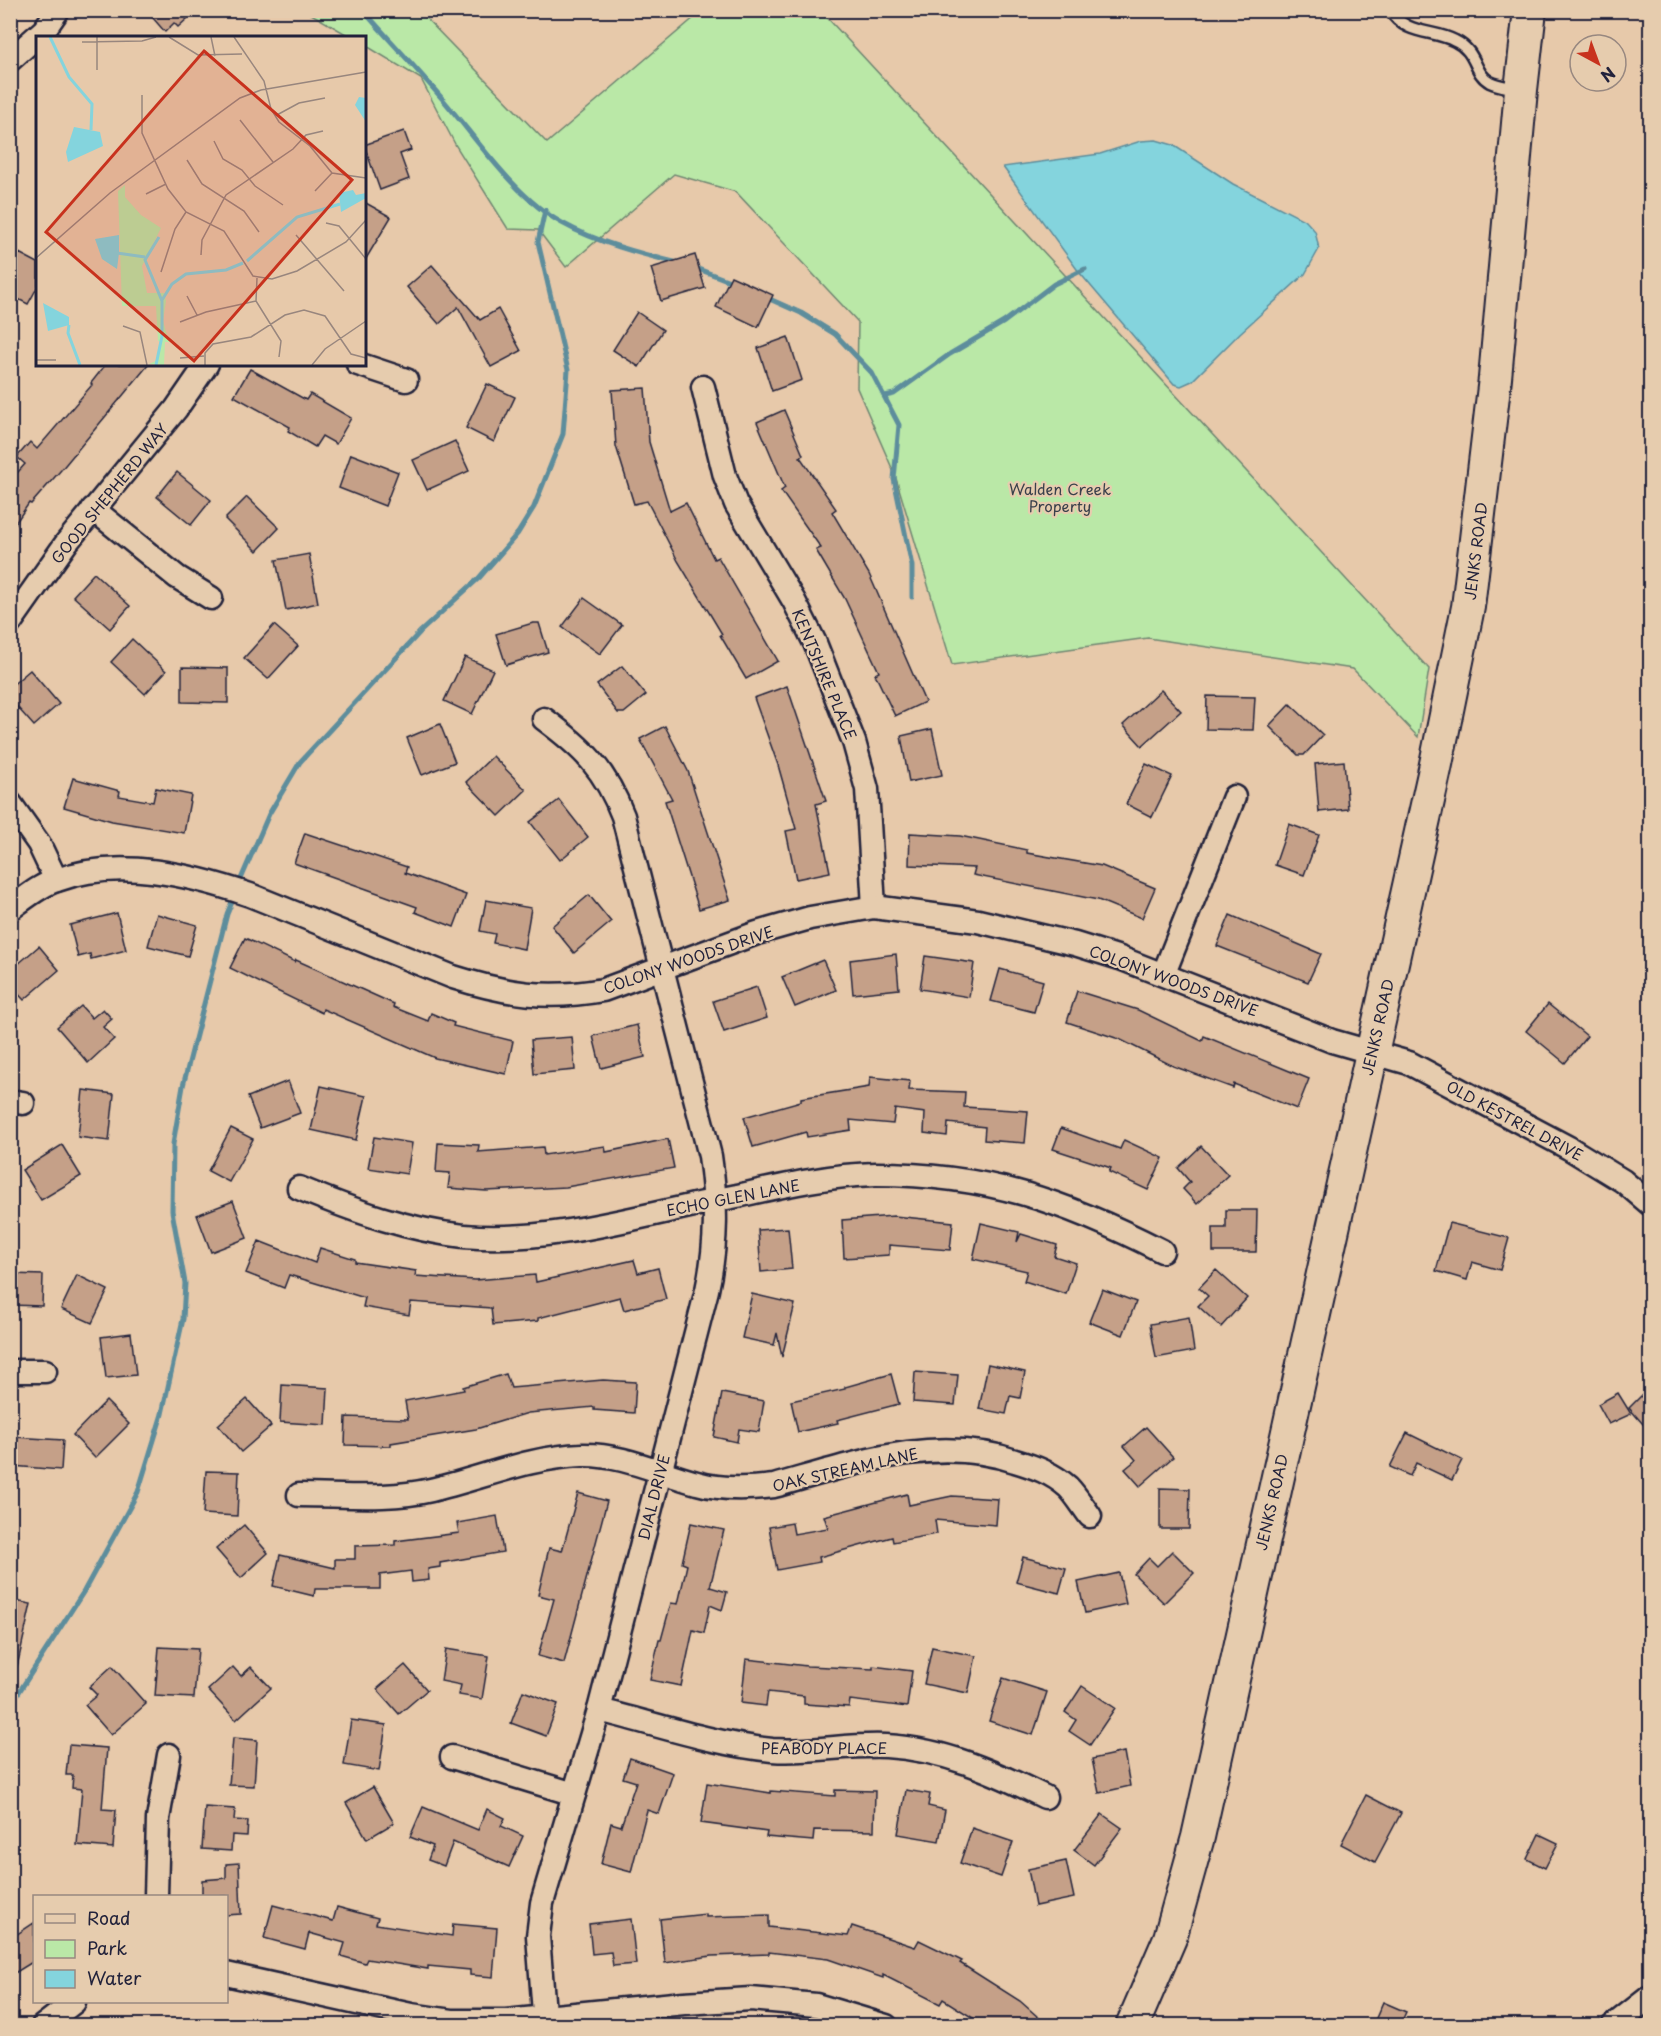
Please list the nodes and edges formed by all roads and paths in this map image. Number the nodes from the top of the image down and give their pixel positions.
1 (58, 10) edge
2 (1390, 10) edge
3 (1530, 10) edge
4 (37, 36) edge
5 (36, 37) edge
6 (10, 60) edge
7 (1521, 90) junction
8 (206, 366) edge
9 (364, 366) edge
10 (406, 380) dead end
11 (703, 387) dead end
12 (93, 509) junction
13 (211, 598) dead end
14 (10, 622) edge
15 (544, 719) dead end
16 (1234, 797) dead end
17 (10, 803) edge
18 (56, 880) junction
19 (874, 908) junction
20 (10, 909) edge
21 (662, 968) junction
22 (1164, 973) junction
23 (1371, 1051) junction
24 (300, 1188) dead end
25 (717, 1200) junction
26 (1650, 1204) edge
27 (1162, 1251) dead end
28 (10, 1371) edge
29 (45, 1371) dead end
30 (659, 1472) junction
31 (299, 1495) dead end
32 (1090, 1516) dead end
33 (599, 1710) junction
34 (169, 1755) dead end
35 (452, 1757) dead end
36 (574, 1794) junction
37 (1045, 1797) dead end
38 (156, 1895) edge
39 (228, 1974) edge
40 (1650, 1997) edge
41 (71, 2003) edge
42 (842, 2018) edge
43 (546, 2022) edge
44 (43, 2025) edge
45 (886, 2025) edge
46 (1132, 2025) edge
47 (1613, 2025) edge

1 - 4 street
2 - 7 lane
3 - 7 street, JENKS ROAD
5 - 6 street
7 - 23 street, JENKS ROAD
8 - 12 street, GOOD SHEPHERD WAY
9 - 10 street
11 - 19 street, KENTSHIRE PLACE
12 - 13 street
12 - 14 street, GOOD SHEPHERD WAY
15 - 21 street, DIAL DRIVE
16 - 22 street
17 - 18 street
18 - 20 street, COLONY WOODS DRIVE
18 - 21 street, COLONY WOODS DRIVE
19 - 21 street, COLONY WOODS DRIVE
19 - 22 street, COLONY WOODS DRIVE
21 - 25 street, DIAL DRIVE
22 - 23 street, COLONY WOODS DRIVE
23 - 26 street, OLD KESTREL DRIVE
23 - 46 street, JENKS ROAD
24 - 25 street, ECHO GLEN LANE
25 - 27 street, ECHO GLEN LANE
25 - 30 street, DIAL DRIVE
28 - 29 street
30 - 31 street, OAK STREAM LANE
30 - 32 street, OAK STREAM LANE
30 - 33 street, DIAL DRIVE
33 - 36 street, DIAL DRIVE
33 - 37 street, PEABODY PLACE
34 - 38 street
35 - 36 street
36 - 43 street, DIAL DRIVE
39 - 43 street
40 - 47 street
41 - 44 street
42 - 43 street
42 - 45 street

